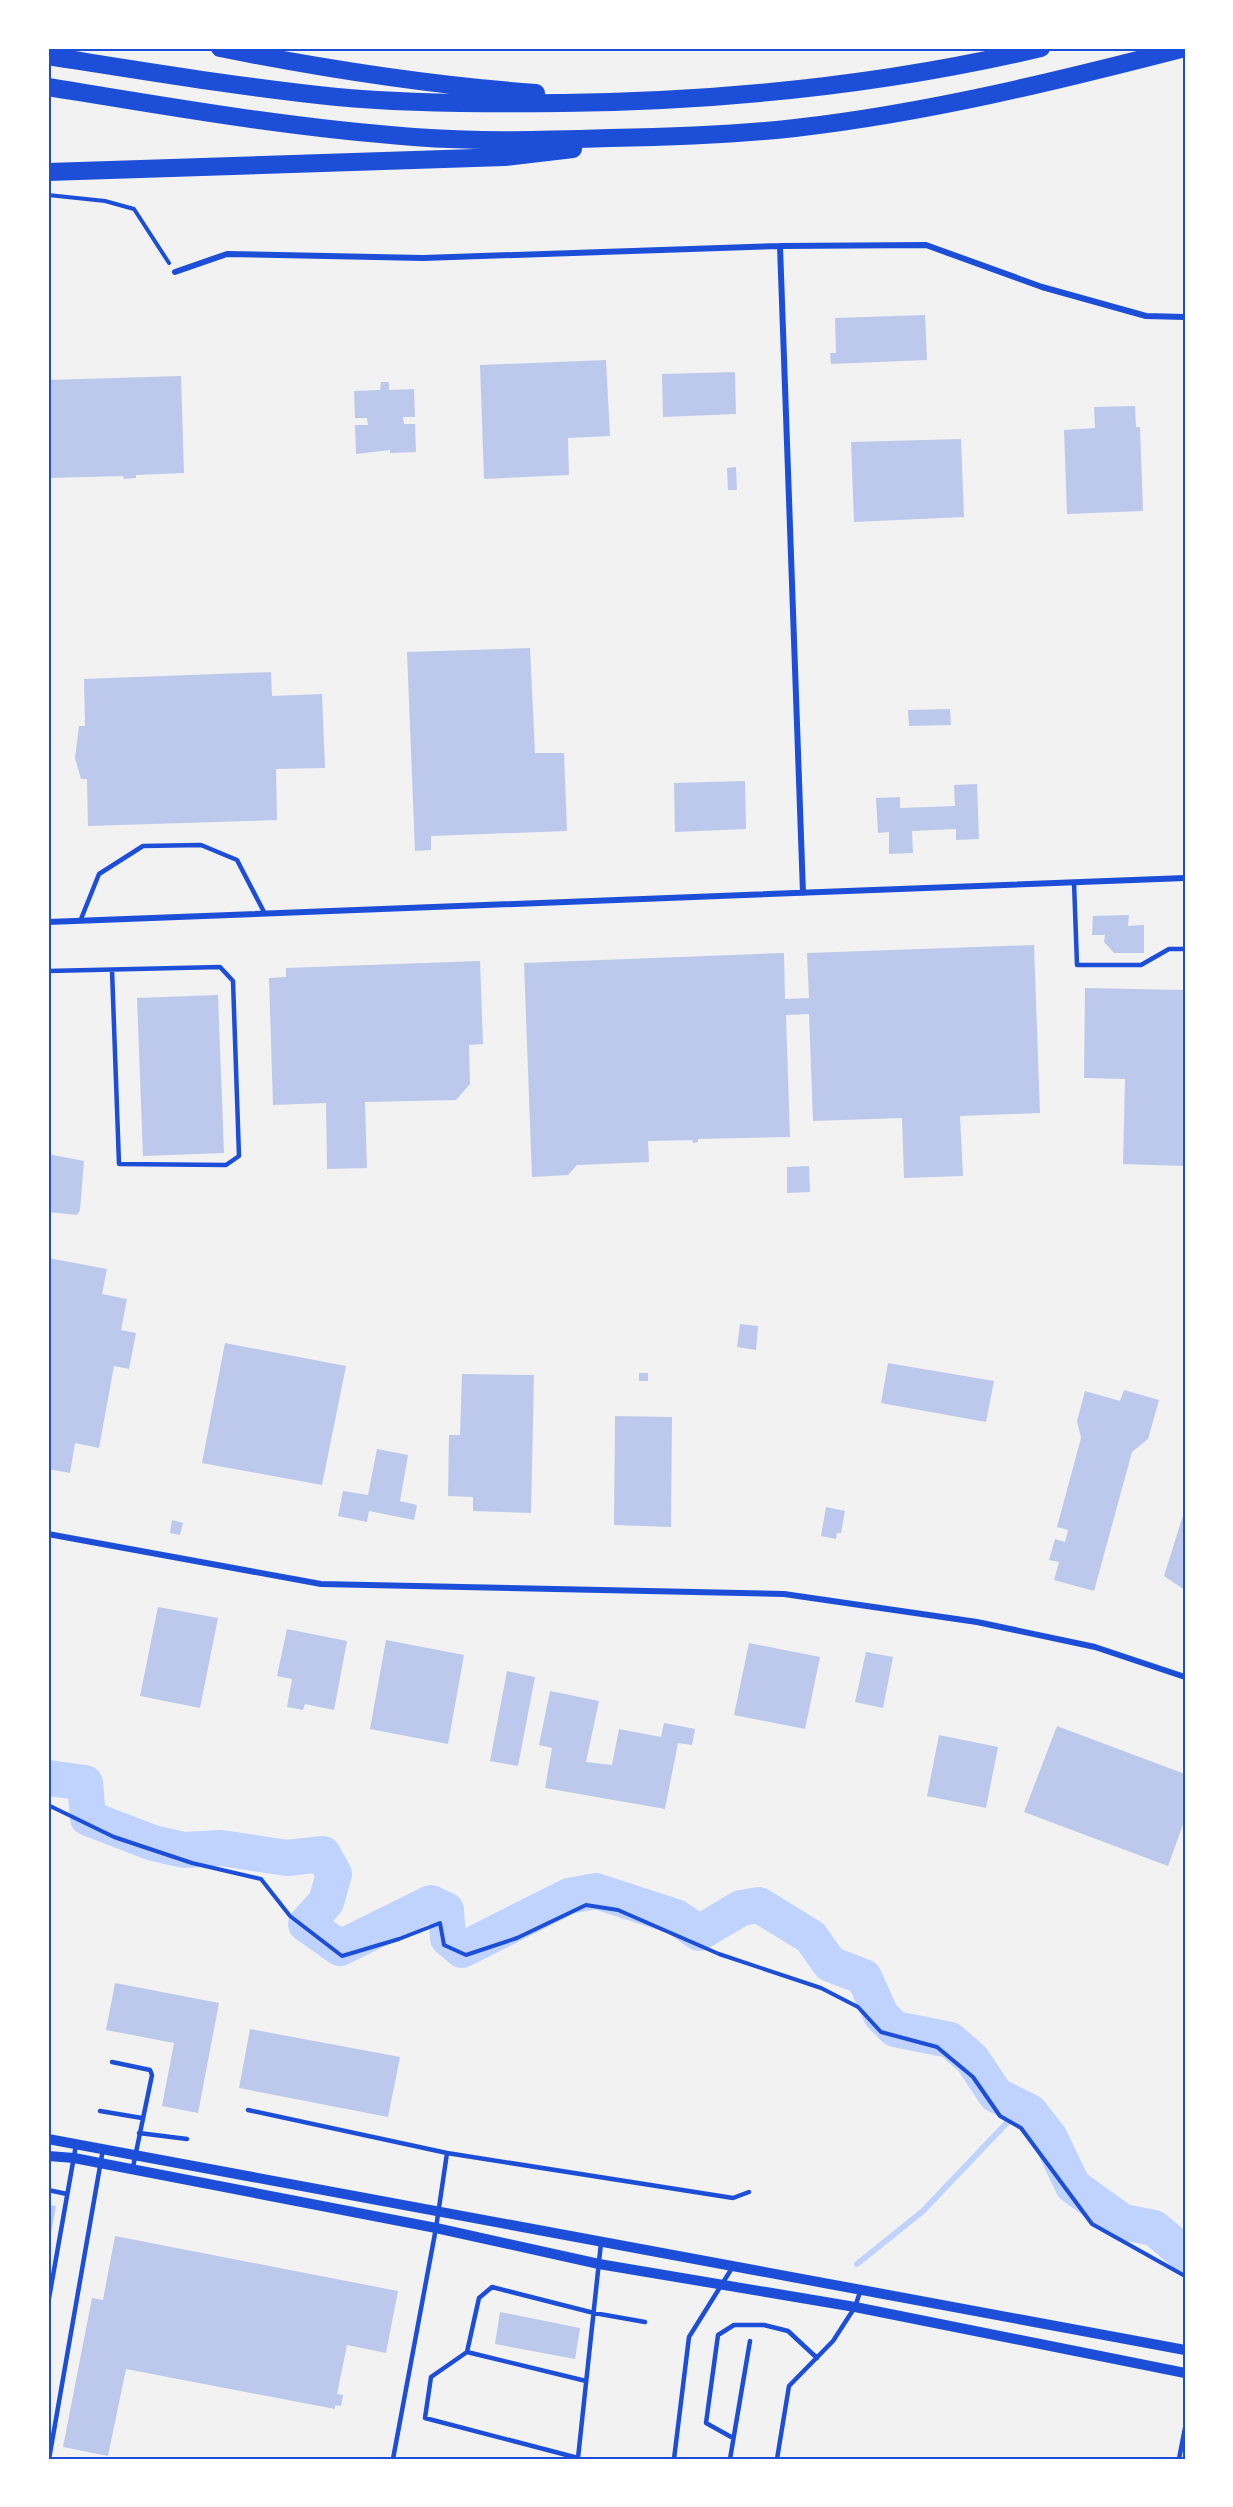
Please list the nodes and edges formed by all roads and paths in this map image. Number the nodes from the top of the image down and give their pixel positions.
1 (220, 48) edge
2 (1041, 48) edge
3 (1185, 48) edge
4 (48, 56) edge
5 (48, 87) edge
6 (645, 102) junction
7 (679, 136) junction
8 (48, 172) edge
9 (48, 195) edge
10 (780, 246) junction
11 (175, 272) joint
12 (1185, 317) edge
13 (1185, 878) edge
14 (1074, 882) junction
15 (803, 893) junction
16 (264, 912) junction
17 (81, 919) junction
18 (48, 922) edge
19 (1185, 949) edge
20 (112, 970) junction
21 (48, 971) edge
22 (48, 1534) edge
23 (1185, 1677) edge
24 (48, 1805) edge
25 (112, 2062) dead end
26 (248, 2110) dead end
27 (100, 2111) dead end
28 (142, 2118) junction
29 (139, 2133) junction
30 (48, 2139) edge
31 (187, 2139) dead end
32 (76, 2145) junction
33 (103, 2149) junction
34 (447, 2153) junction
35 (134, 2155) junction
36 (48, 2156) edge
37 (74, 2158) junction
38 (99, 2164) junction
39 (132, 2170) junction
40 (48, 2190) edge
41 (749, 2192) dead end
42 (67, 2194) junction
43 (439, 2211) junction
44 (436, 2228) junction
45 (602, 2243) junction
46 (599, 2264) junction
47 (732, 2268) junction
48 (1185, 2276) edge
49 (723, 2283) junction
50 (860, 2292) junction
51 (48, 2304) edge
52 (855, 2307) junction
53 (594, 2313) junction
54 (645, 2322) dead end
55 (750, 2341) dead end
56 (1185, 2350) edge
57 (467, 2352) junction
58 (817, 2358) junction
59 (1185, 2373) edge
60 (586, 2381) junction
61 (1185, 2428) edge
62 (733, 2438) junction
63 (49, 2459) edge
64 (393, 2459) edge
65 (674, 2459) edge
66 (730, 2459) edge
67 (777, 2459) edge
68 (1179, 2459) edge

1 - 6 highway
2 - 6 highway
3 - 7 highway
4 - 6 highway
5 - 7 highway
7 - 8 highway
9 - 11 path
10 - 11 street
10 - 12 street
10 - 15 street
13 - 14 street
14 - 15 street
14 - 19 lane
15 - 16 street
16 - 17 street
16 - 17 lane
17 - 18 street
20 - 20 lane
20 - 21 lane
22 - 23 street
24 - 48 path
25 - 28 lane
26 - 34 lane
27 - 28 lane
28 - 29 lane
29 - 31 lane
29 - 35 lane
30 - 32 street
32 - 33 street
32 - 37 lane
33 - 35 street
33 - 38 lane
34 - 41 lane
34 - 43 lane
35 - 39 lane
35 - 43 street
36 - 37 street
37 - 38 street
37 - 42 lane
38 - 39 street
38 - 63 lane
39 - 44 street
40 - 42 lane
42 - 51 lane
43 - 44 lane
43 - 45 street
44 - 46 street
44 - 64 lane
45 - 46 lane
45 - 47 street
46 - 49 street
46 - 53 lane
47 - 49 lane
47 - 50 street
49 - 52 street
49 - 65 lane
50 - 52 lane
50 - 56 street
52 - 58 lane
52 - 59 street
53 - 54 lane
53 - 57 lane
53 - 60 lane
55 - 62 lane
57 - 60 lane
57 - 60 lane
58 - 62 lane
58 - 67 lane
61 - 68 lane
62 - 66 lane

